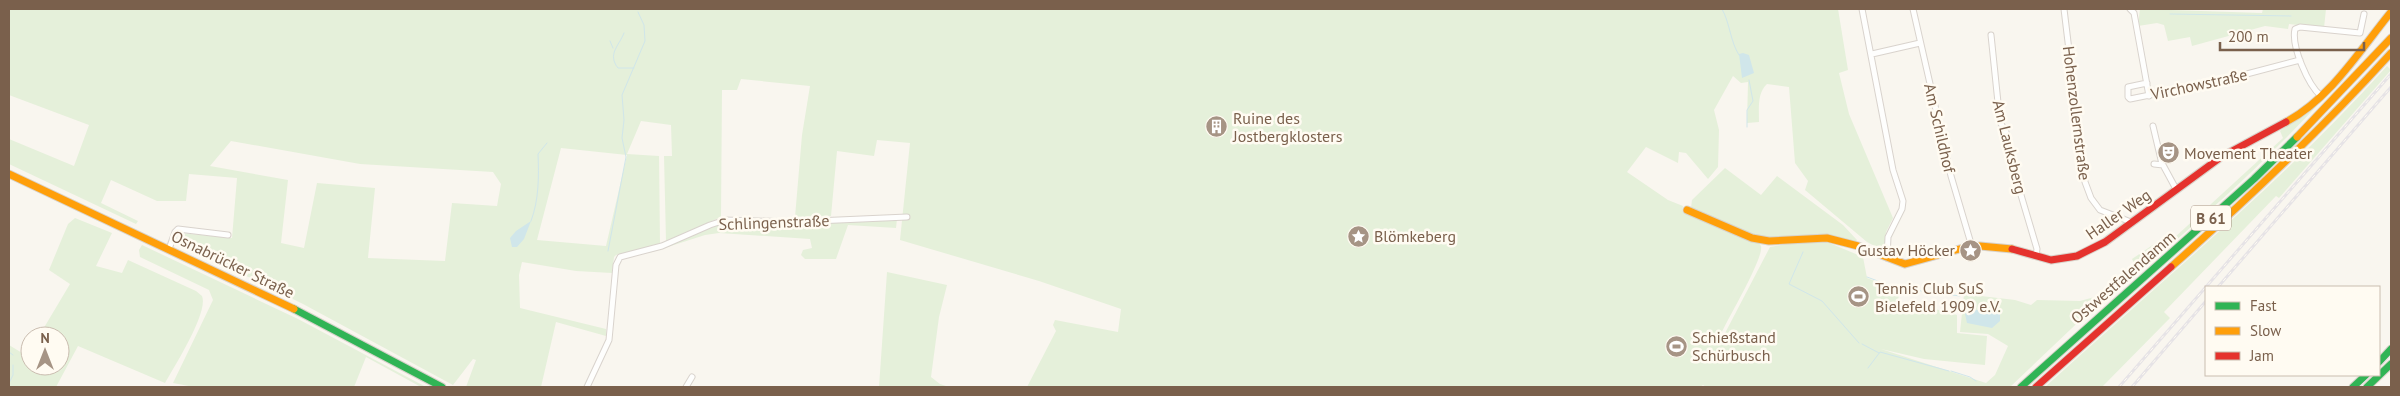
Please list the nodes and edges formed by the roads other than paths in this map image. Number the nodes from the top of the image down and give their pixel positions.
1 (1862, 9) edge
2 (1913, 9) edge
3 (2064, 9) edge
4 (2134, 10) edge
5 (2391, 12) edge
6 (2364, 14) dead end
7 (1991, 35) dead end
8 (2391, 38) edge
9 (1920, 43) junction
10 (2391, 53) edge
11 (1872, 54) junction
12 (2300, 60) junction
13 (2147, 83) junction
14 (2149, 96) junction
15 (2321, 96) junction
16 (2153, 126) dead end
17 (2154, 164) dead end
18 (2162, 164) junction
19 (9, 174) edge
20 (2176, 189) junction
21 (1687, 210) dead end
22 (907, 217) dead end
23 (2132, 222) junction
24 (228, 235) dead end
25 (1972, 247) junction
26 (169, 249) junction
27 (2036, 256) junction
28 (1887, 258) junction
29 (2391, 349) edge
30 (2380, 361) edge
31 (2391, 364) edge
32 (2380, 375) edge
33 (2379, 376) edge
34 (692, 377) dead end
35 (442, 387) edge
36 (587, 387) edge
37 (686, 387) edge
38 (2021, 387) edge
39 (2036, 387) edge
40 (2368, 387) edge

1 - 11 street
2 - 9 street, Am Schildhof
3 - 23 street, Hohenzollernstraße
4 - 13 street
5 - 15 main road, Haller Weg
6 - 12 street
7 - 27 street, Am Lauksberg
8 - 38 main road, Ostwestfalendamm / B 61
9 - 11 street
9 - 25 street, Am Schildhof
10 - 39 main road, Ostwestfalendamm / B 61
11 - 28 street
12 - 14 street, Virchowstraße
12 - 15 street
13 - 14 street
13 - 14 street, Virchowstraße
15 - 20 main road, Haller Weg
16 - 18 street
17 - 18 street
18 - 20 street
19 - 26 main road, Osnabrücker Straße
20 - 23 main road, Haller Weg
21 - 28 main road, Haller Weg
22 - 36 street, Schlingenstraße
23 - 27 main road, Haller Weg
24 - 26 street
25 - 27 main road, Haller Weg
25 - 28 main road, Haller Weg
26 - 35 main road, Osnabrücker Straße
29 - 30 main road
31 - 32 main road
33 - 40 main road
34 - 37 street

